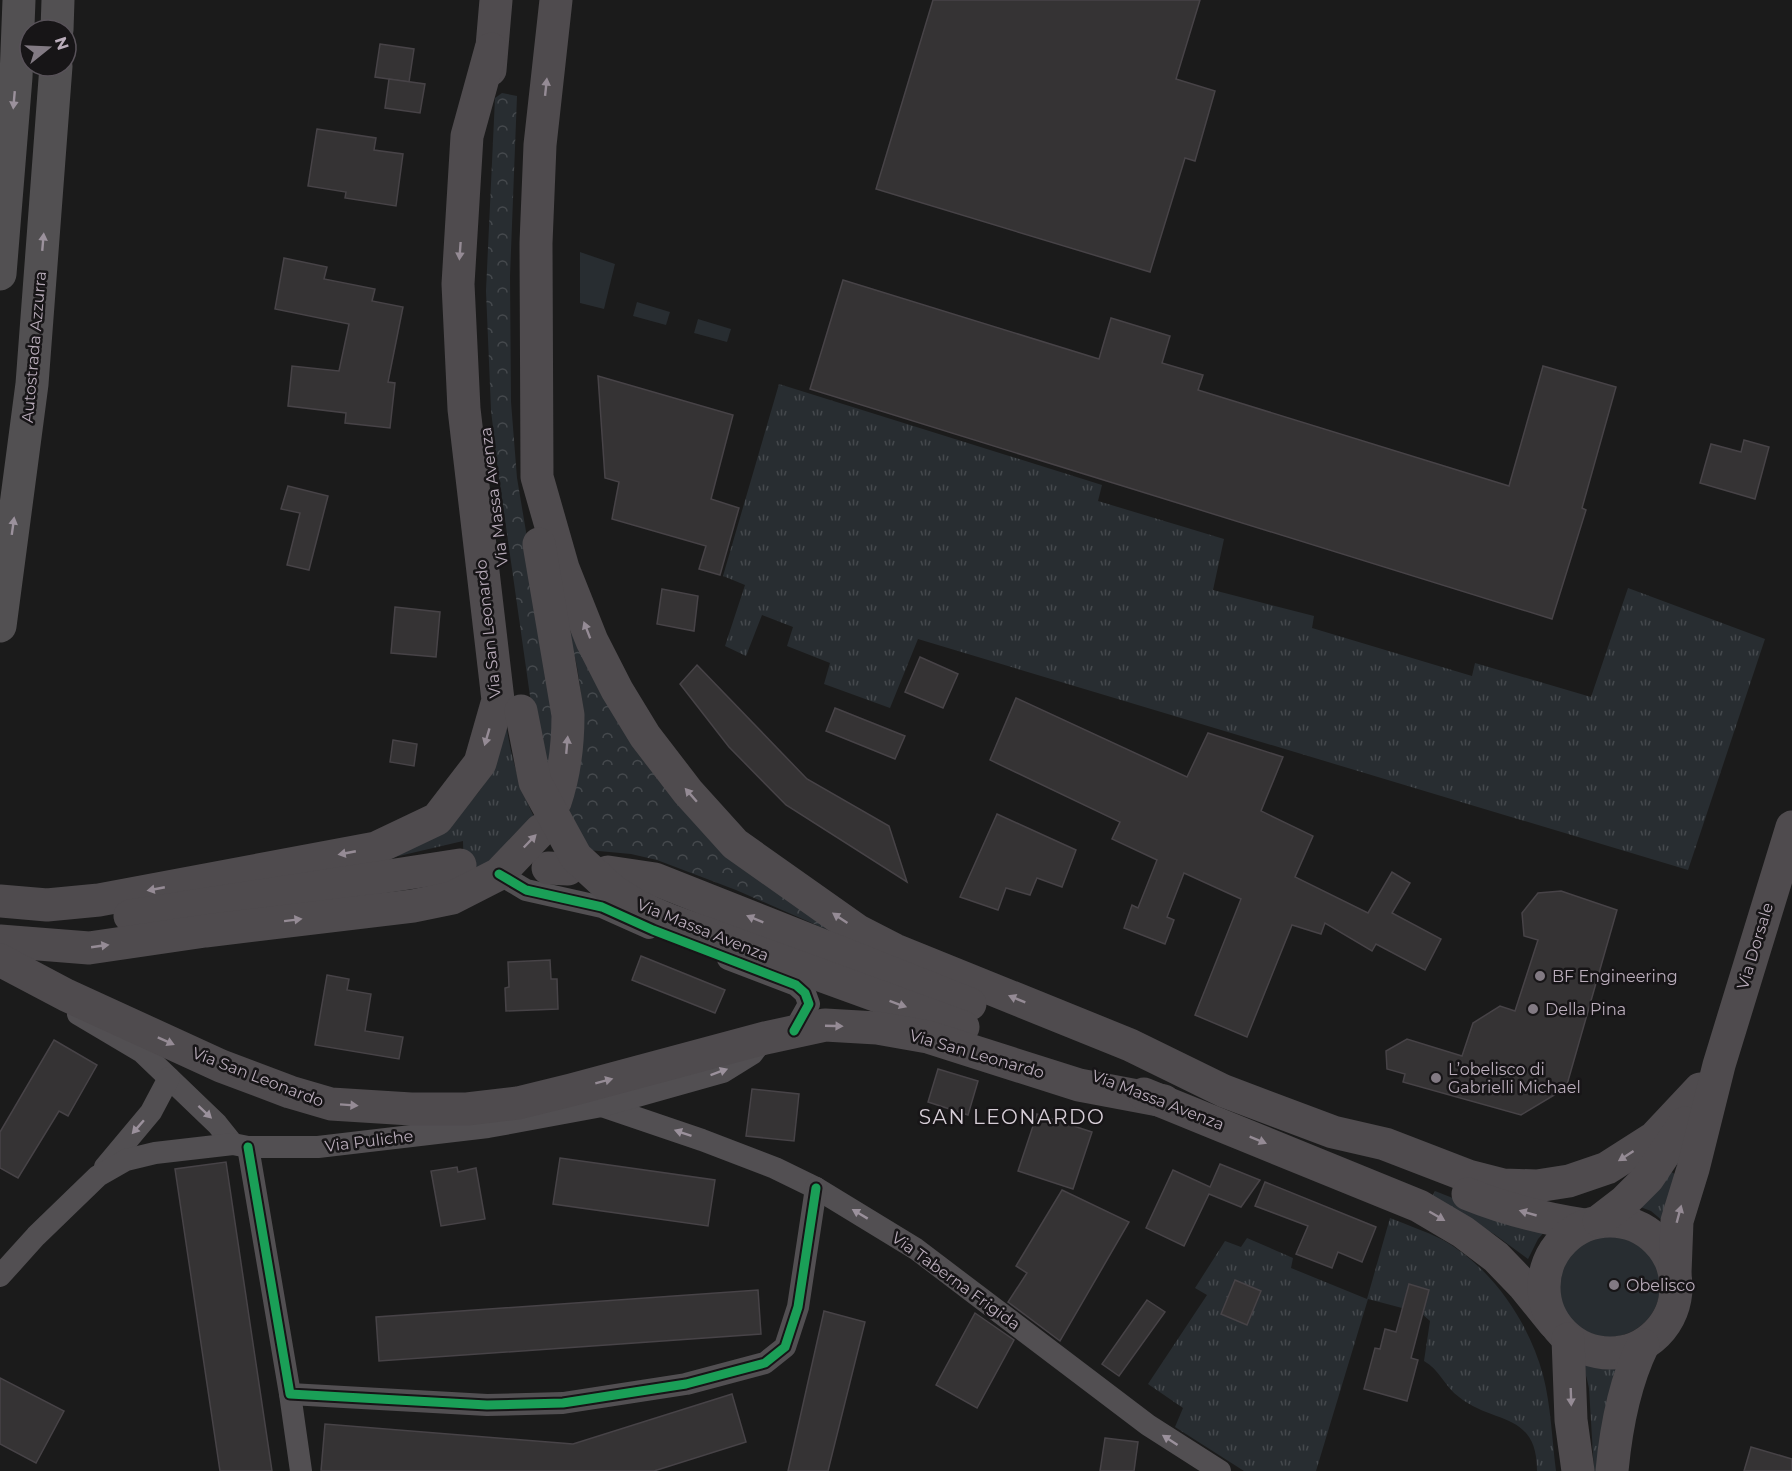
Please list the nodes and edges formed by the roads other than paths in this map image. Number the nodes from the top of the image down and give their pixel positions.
1 (18, 0) edge
2 (58, 0) edge
3 (496, 0) edge
4 (556, 0) edge
5 (57, 18) edge
6 (491, 49) junction
7 (55, 78) edge
8 (0, 274) edge
9 (537, 477) junction
10 (0, 626) edge
11 (1792, 827) edge
12 (460, 865) dead end
13 (608, 872) dead end
14 (499, 874) junction
15 (0, 901) edge
16 (0, 921) edge
17 (0, 941) edge
18 (0, 960) edge
19 (66, 995) junction
20 (779, 1034) junction
21 (1710, 1077) junction
22 (169, 1078) junction
23 (1224, 1091) junction
24 (1164, 1101) junction
25 (602, 1106) junction
26 (1275, 1110) junction
27 (241, 1146) junction
28 (98, 1176) junction
29 (816, 1188) junction
30 (1592, 1223) junction
31 (1675, 1273) junction
32 (0, 1276) edge
33 (1561, 1331) junction
34 (1643, 1345) junction
35 (290, 1395) junction
36 (302, 1471) edge
37 (1220, 1471) edge
38 (1578, 1471) edge
39 (1612, 1471) edge

1 -> 8 highway
2 - 5 highway
3 - 6 main road, Via Massa Avenza
9 -> 4 main road, Via Massa Avenza
6 -> 15 main road, Via San Leonardo
6 -> 24 main road, Via Massa Avenza, bridge
10 -> 7 highway, Autostrada Azzurra
14 -> 9 main road
23 -> 9 main road, Via Massa Avenza
11 - 21 main road, Via Dorsale
12 - 16 main road
23 -> 13 main road
17 -> 14 main road
14 - 20 street, Via Puliche
18 - 19 main road, Via San Leonardo
19 -> 20 main road, Via San Leonardo
19 - 22 street
20 -> 24 main road, Via San Leonardo
25 -> 20 street, Via Puliche
21 -> 26 main road, Via Massa Avenza
21 - 30 main road, Via Dorsale
31 -> 21 main road, Via Dorsale
22 -> 27 street
22 -> 28 street
23 - 26 main road, Via Massa Avenza
24 -> 33 main road, Via Massa Avenza
25 - 27 street, Via Puliche
29 -> 25 street, Via Taberna Frigida
30 -> 26 main road, Via Massa Avenza
27 - 28 street, Via Puliche
27 - 35 street
28 - 32 street, Via Puliche
29 - 35 street
37 -> 29 street, Via Taberna Frigida
30 - 31 main road
30 - 33 main road
31 - 34 main road
33 - 34 main road
33 -> 38 main road
34 - 39 main road
35 - 36 street

